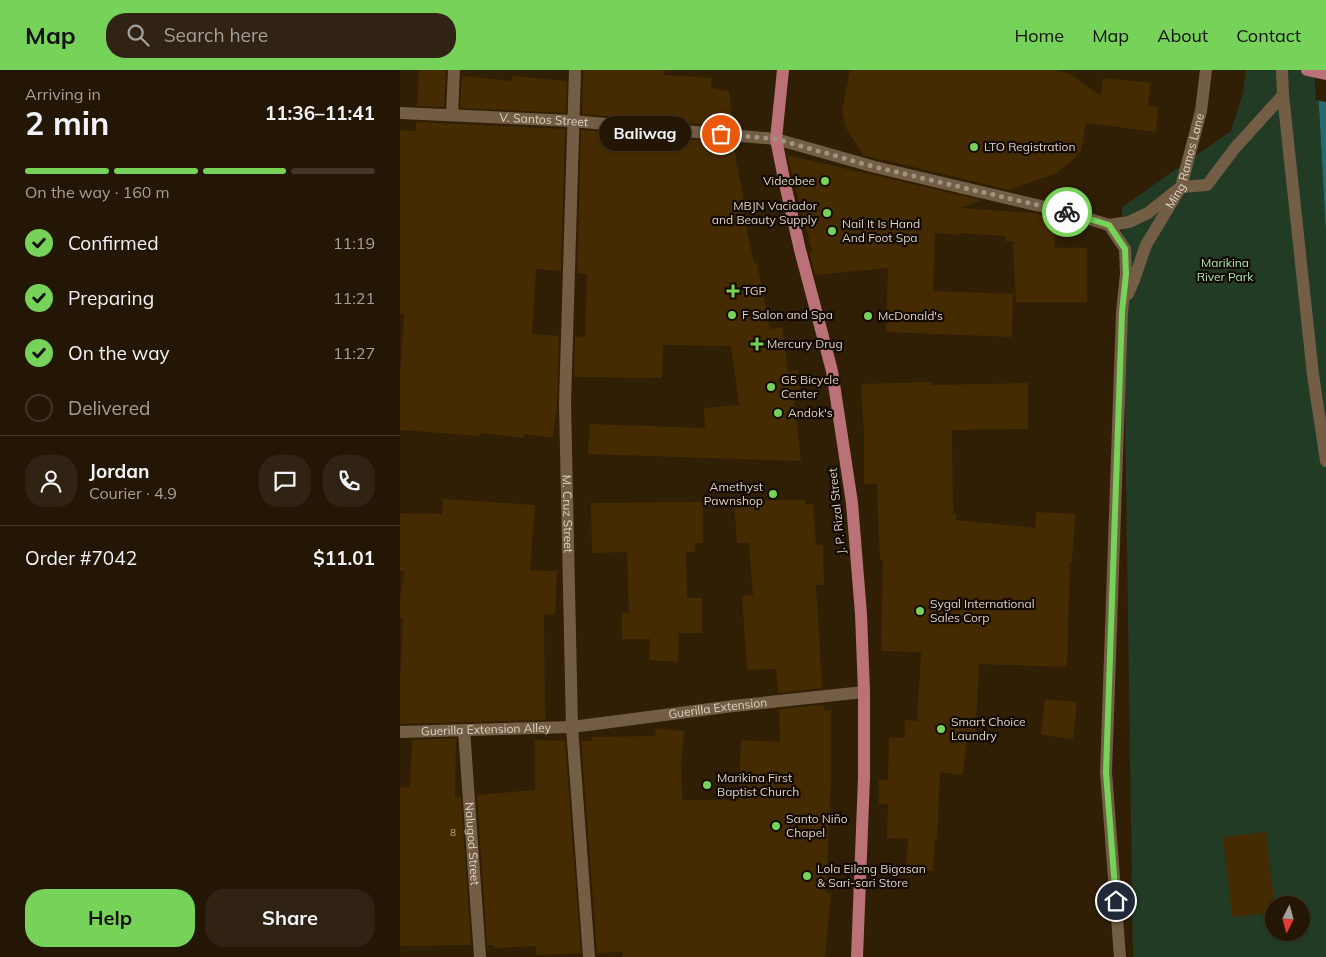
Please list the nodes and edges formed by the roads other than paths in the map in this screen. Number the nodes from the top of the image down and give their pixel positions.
1 (454, 70) edge
2 (574, 70) edge
3 (783, 70) edge
4 (1206, 70) edge
5 (1282, 70) edge
6 (1307, 70) edge
7 (1326, 74) edge
8 (1284, 95) junction
9 (400, 113) edge
10 (452, 115) junction
11 (572, 121) junction
12 (776, 139) junction
13 (1181, 187) junction
14 (1109, 225) junction
15 (1123, 302) junction
16 (1326, 461) edge
17 (864, 692) junction
18 (572, 727) junction
19 (464, 730) junction
20 (400, 732) edge
21 (480, 957) edge
22 (590, 957) edge
23 (856, 957) edge
24 (1120, 957) edge

1 - 10 street
2 - 11 street, M. Cruz Street
3 - 12 main road, J. P. Rizal Street
4 - 13 street, Ming Ramos Lane
5 - 8 street
6 - 7 main road
8 - 13 street
8 - 16 street
9 - 10 street, V. Santos Street
10 - 11 street, V. Santos Street
11 - 12 street, V. Santos Street
11 - 18 street, M. Cruz Street
12 - 14 street, Ming Ramos Lane
12 - 17 main road, J. P. Rizal Street
13 - 14 street, Ming Ramos Lane
13 - 15 street
14 - 15 street
15 - 24 street
17 - 18 street, Guerilla Extension
17 - 23 main road, J. P. Rizal Street
18 - 19 street, Guerilla Extension Alley
18 - 22 street, M. Cruz Street
19 - 20 street, Guerilla Extension Alley
19 - 21 street, Nalugod Street

